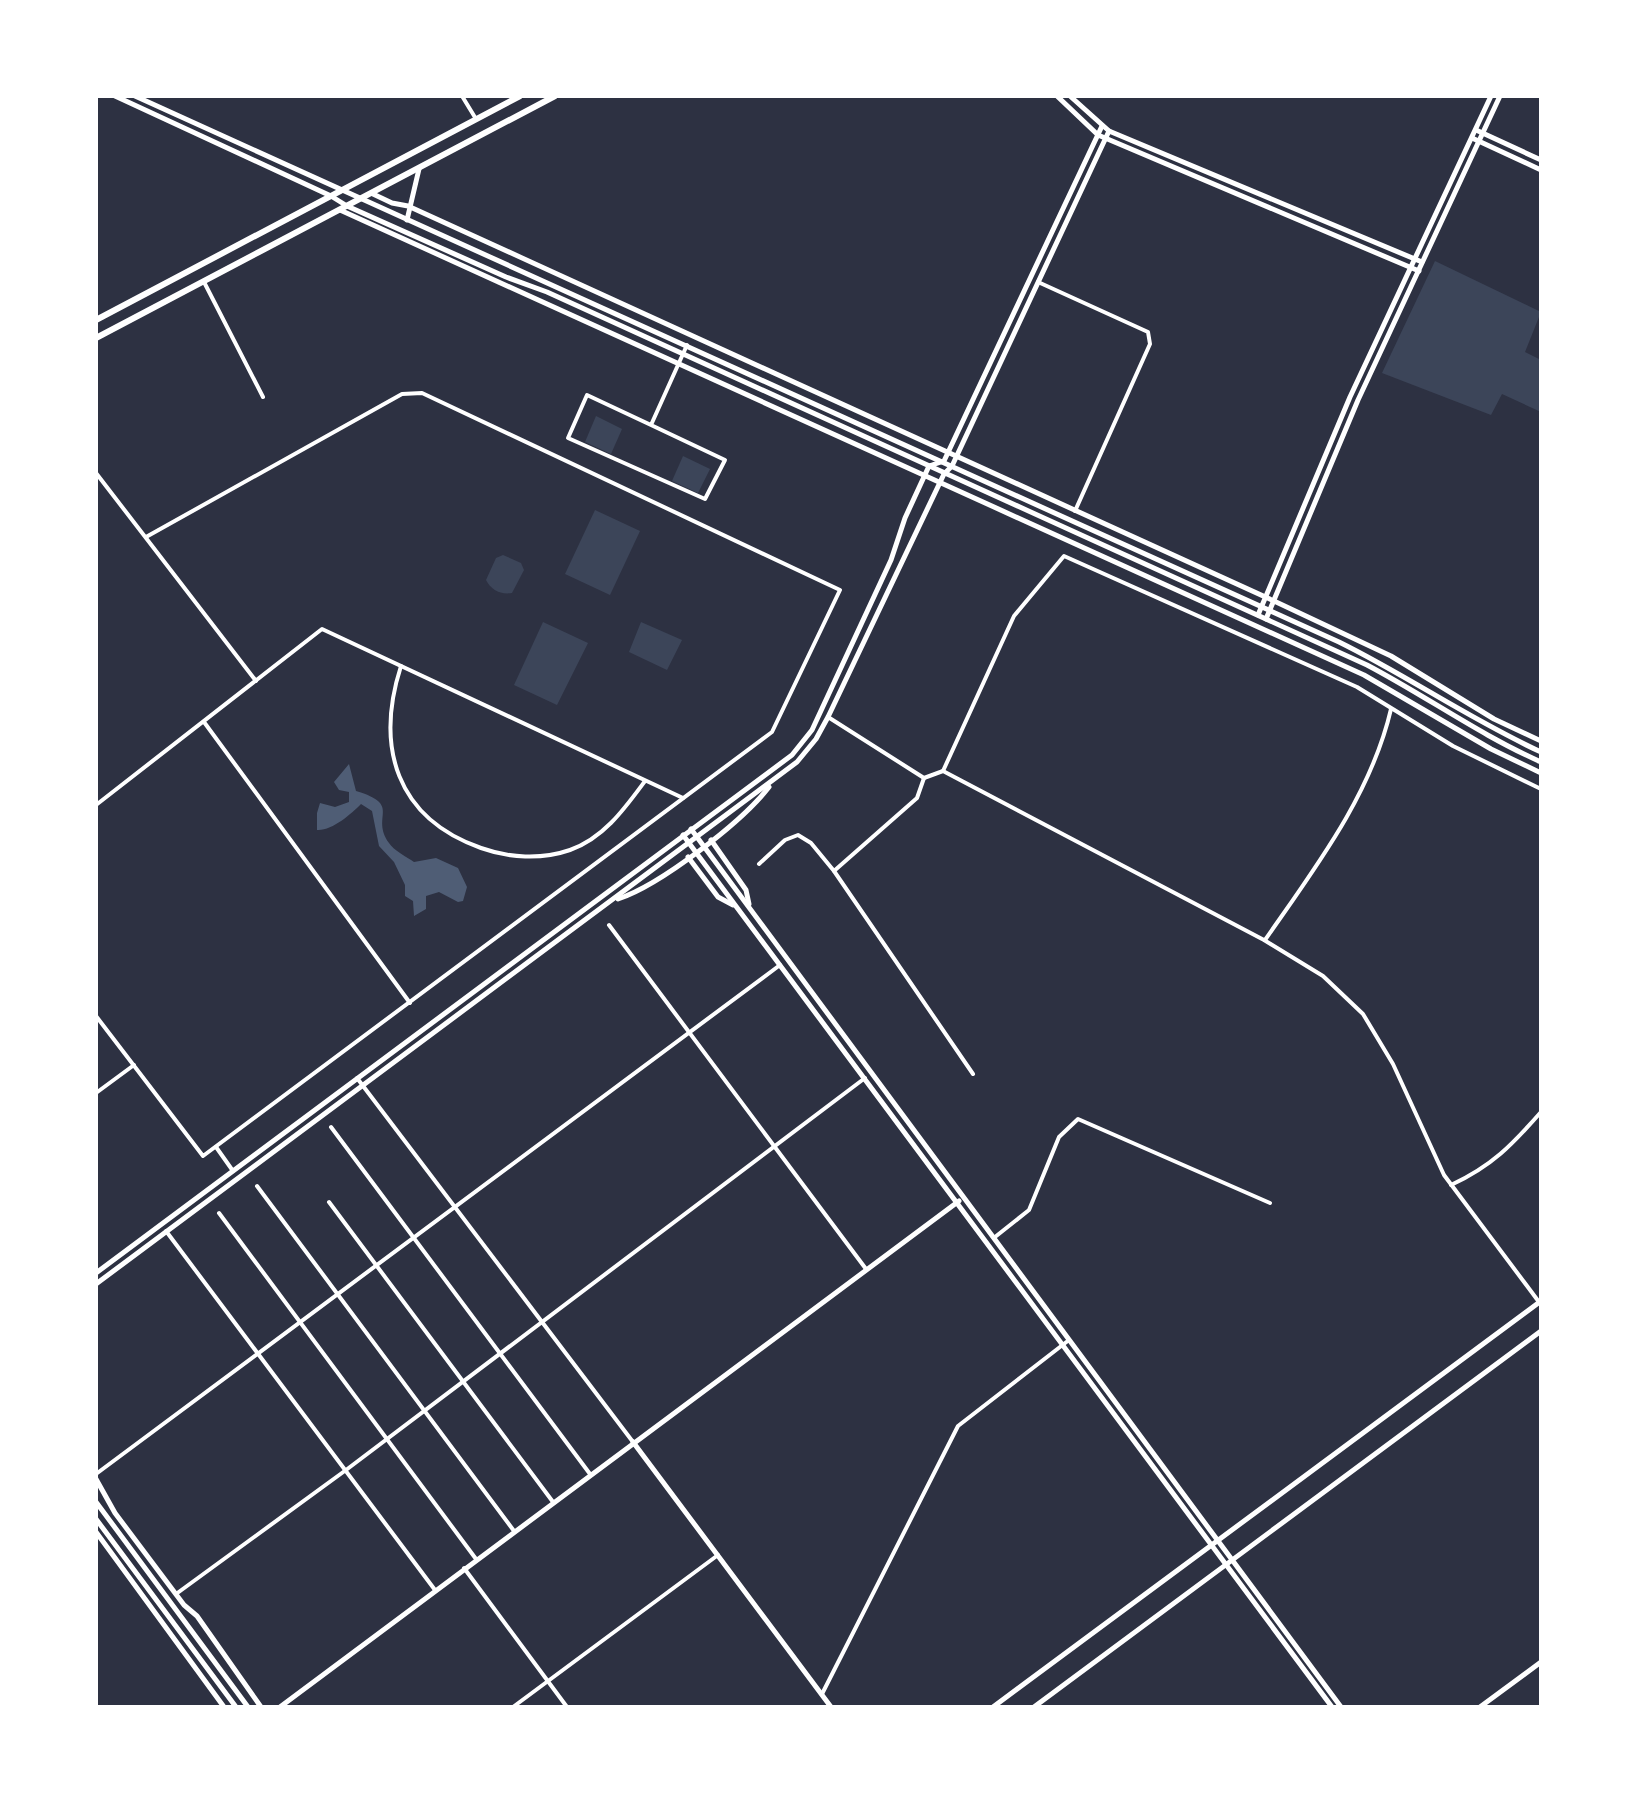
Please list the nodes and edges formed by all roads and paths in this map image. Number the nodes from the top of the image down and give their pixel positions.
1 (115, 96) edge
2 (135, 96) edge
3 (462, 96) edge
4 (520, 96) edge
5 (555, 96) edge
6 (1057, 96) edge
7 (1070, 96) edge
8 (1491, 96) edge
9 (1500, 96) edge
10 (476, 119) junction
11 (1102, 126) junction
12 (1476, 130) junction
13 (1109, 131) junction
14 (1483, 134) junction
15 (1098, 135) junction
16 (1106, 138) junction
17 (1472, 138) junction
18 (1479, 142) junction
19 (1541, 160) edge
20 (419, 169) junction
21 (1541, 170) edge
22 (342, 191) junction
23 (373, 194) junction
24 (331, 196) junction
25 (362, 200) junction
26 (408, 206) junction
27 (344, 208) junction
28 (407, 220) junction
29 (1414, 259) junction
30 (1422, 262) junction
31 (1411, 267) junction
32 (1419, 271) junction
33 (202, 280) junction
34 (1038, 282) junction
35 (96, 320) edge
36 (96, 338) edge
37 (687, 345) junction
38 (683, 354) junction
39 (679, 364) junction
40 (263, 397) dead end
41 (651, 425) junction
42 (948, 452) junction
43 (957, 455) junction
44 (944, 461) junction
45 (929, 466) junction
46 (952, 466) junction
47 (96, 473) edge
48 (944, 474) junction
49 (925, 476) junction
50 (939, 483) junction
51 (1075, 511) junction
52 (146, 537) junction
53 (1265, 597) junction
54 (1274, 601) junction
55 (1261, 607) junction
56 (1270, 611) junction
57 (1258, 615) junction
58 (1266, 619) junction
59 (401, 666) junction
60 (256, 681) junction
61 (1391, 709) junction
62 (828, 717) junction
63 (204, 722) junction
64 (1541, 741) edge
65 (1541, 752) edge
66 (1541, 762) edge
67 (943, 771) junction
68 (1541, 773) edge
69 (924, 778) junction
70 (645, 781) junction
71 (774, 781) junction
72 (1541, 789) edge
73 (684, 799) junction
74 (96, 805) edge
75 (691, 829) junction
76 (683, 835) junction
77 (697, 837) junction
78 (711, 840) junction
79 (690, 843) junction
80 (703, 845) junction
81 (696, 851) junction
82 (688, 857) junction
83 (759, 864) dead end
84 (834, 871) junction
85 (613, 900) junction
86 (737, 907) junction
87 (750, 909) junction
88 (609, 925) dead end
89 (1264, 940) junction
90 (780, 965) junction
91 (410, 1003) junction
92 (96, 1016) edge
93 (690, 1032) junction
94 (134, 1065) junction
95 (973, 1074) dead end
96 (357, 1078) junction
97 (865, 1078) junction
98 (362, 1085) junction
99 (96, 1093) edge
100 (1541, 1112) edge
101 (331, 1127) dead end
102 (216, 1147) junction
103 (774, 1147) junction
104 (233, 1171) junction
105 (1451, 1185) junction
106 (257, 1186) dead end
107 (965, 1197) junction
108 (329, 1202) dead end
109 (957, 1202) junction
110 (1270, 1203) dead end
111 (456, 1208) junction
112 (219, 1213) dead end
113 (166, 1231) junction
114 (995, 1237) junction
115 (415, 1238) junction
116 (377, 1267) junction
117 (867, 1270) junction
118 (96, 1273) edge
119 (96, 1284) edge
120 (337, 1296) junction
121 (1540, 1302) edge
122 (301, 1323) junction
123 (542, 1323) junction
124 (1541, 1331) edge
125 (1069, 1340) junction
126 (1062, 1346) junction
127 (500, 1353) junction
128 (259, 1354) junction
129 (463, 1381) junction
130 (423, 1410) junction
131 (385, 1439) junction
132 (633, 1442) junction
133 (346, 1470) junction
134 (590, 1474) junction
135 (96, 1476) edge
136 (96, 1502) edge
137 (553, 1502) junction
138 (96, 1519) edge
139 (514, 1531) junction
140 (96, 1532) edge
141 (1216, 1543) junction
142 (718, 1555) junction
143 (476, 1559) junction
144 (1233, 1560) junction
145 (1227, 1565) junction
146 (464, 1568) junction
147 (435, 1590) junction
148 (176, 1594) junction
149 (1541, 1662) edge
150 (548, 1681) junction
151 (822, 1694) junction
152 (224, 1707) edge
153 (236, 1707) edge
154 (248, 1707) edge
155 (261, 1707) edge
156 (280, 1707) edge
157 (513, 1707) edge
158 (567, 1707) edge
159 (831, 1707) edge
160 (993, 1707) edge
161 (1034, 1707) edge
162 (1332, 1707) edge
163 (1341, 1707) edge
164 (1480, 1707) edge

1 - 24 street
2 - 22 street
3 - 10 street
4 - 10 main road
5 - 20 main road
6 - 15 street
7 - 11 street
8 - 12 street
9 - 14 street
10 - 22 main road
11 - 13 street
11 - 15 street
12 - 14 street
12 - 17 street
13 - 16 street
13 - 29 street
14 - 18 street
14 - 19 street
15 - 16 street
15 - 42 street
16 - 31 street
16 - 34 street
17 - 18 street
17 - 29 street
18 - 21 street
18 - 30 street
20 - 23 main road
20 - 26 street
22 - 24 main road
22 - 25 street
23 - 25 main road
23 - 26 street
24 - 27 street
24 - 35 main road
25 - 27 main road
25 - 28 street
26 - 28 street
26 - 42 street
27 - 33 main road
27 - 38 street
27 - 39 street
28 - 37 street
29 - 30 street
29 - 31 street
30 - 32 street
31 - 32 street
31 - 53 street
32 - 54 street
33 - 36 main road
33 - 40 street
34 - 43 street
34 - 51 street
37 - 38 street
37 - 44 street
38 - 39 street
38 - 45 street
39 - 41 street
39 - 49 street
41 - 41 street
42 - 43 street
42 - 44 street
43 - 46 street
43 - 51 street
44 - 45 street
44 - 46 street
45 - 48 street
45 - 49 street
46 - 48 street
46 - 55 street
47 - 52 street
48 - 50 street
48 - 57 street
49 - 50 street
49 - 75 street
50 - 62 street
50 - 68 street
51 - 53 street
52 - 60 street
52 - 73 street
53 - 54 street
53 - 55 street
54 - 56 street
54 - 64 street
55 - 56 street
55 - 57 street
56 - 58 street
56 - 65 street
57 - 58 street
58 - 66 street
59 - 60 street
59 - 70 street
59 - 70 street
60 - 63 street
61 - 67 street
61 - 72 street
61 - 89 street
62 - 69 street
62 - 71 street
63 - 74 street
63 - 91 street
67 - 69 street
67 - 89 street
69 - 84 street
70 - 73 street
71 - 77 street
71 - 78 street
73 - 91 street
75 - 76 street
75 - 77 street
76 - 79 street
76 - 96 street
77 - 79 street
77 - 80 street
78 - 80 street
78 - 87 street
79 - 81 street
79 - 85 street
80 - 81 street
80 - 87 street
81 - 82 street
81 - 86 street
82 - 85 street
82 - 86 street
83 - 84 street
84 - 95 street
85 - 98 street
86 - 90 street
87 - 107 street
88 - 93 street
89 - 105 street
90 - 93 street
90 - 97 street
91 - 102 street
92 - 94 street
93 - 103 street
93 - 111 street
94 - 99 street
94 - 102 street
96 - 98 street
96 - 104 street
97 - 103 street
97 - 109 street
98 - 111 street
98 - 113 street
100 - 105 street
101 - 115 street
102 - 104 street
103 - 117 street
103 - 123 street
104 - 118 street
105 - 121 street
106 - 120 street
107 - 109 street
107 - 114 street
108 - 116 street
109 - 117 street
109 - 126 street
110 - 114 street
111 - 115 street
111 - 123 street
112 - 122 street
113 - 119 street
113 - 128 street
114 - 125 street
115 - 116 street
115 - 127 street
116 - 120 street
116 - 129 street
117 - 132 street
120 - 122 street
120 - 130 street
121 - 141 street
122 - 128 street
122 - 131 street
123 - 127 street
123 - 132 street
124 - 144 street
125 - 126 street
125 - 141 street
126 - 141 street
126 - 151 street
127 - 129 street
127 - 134 street
128 - 133 street
128 - 135 street
129 - 130 street
129 - 137 street
130 - 131 street
130 - 139 street
131 - 133 street
131 - 143 street
132 - 134 street
132 - 142 street
133 - 147 street
133 - 148 street
134 - 137 street
135 - 148 street
136 - 154 street
137 - 139 street
138 - 153 street
139 - 143 street
140 - 152 street
141 - 144 street
141 - 145 street
141 - 160 street
142 - 150 street
142 - 151 street
143 - 146 street
144 - 145 street
144 - 163 street
145 - 161 street
145 - 162 street
146 - 147 street
146 - 150 street
147 - 156 street
148 - 155 street
149 - 164 street
150 - 157 street
150 - 158 street
151 - 159 street

